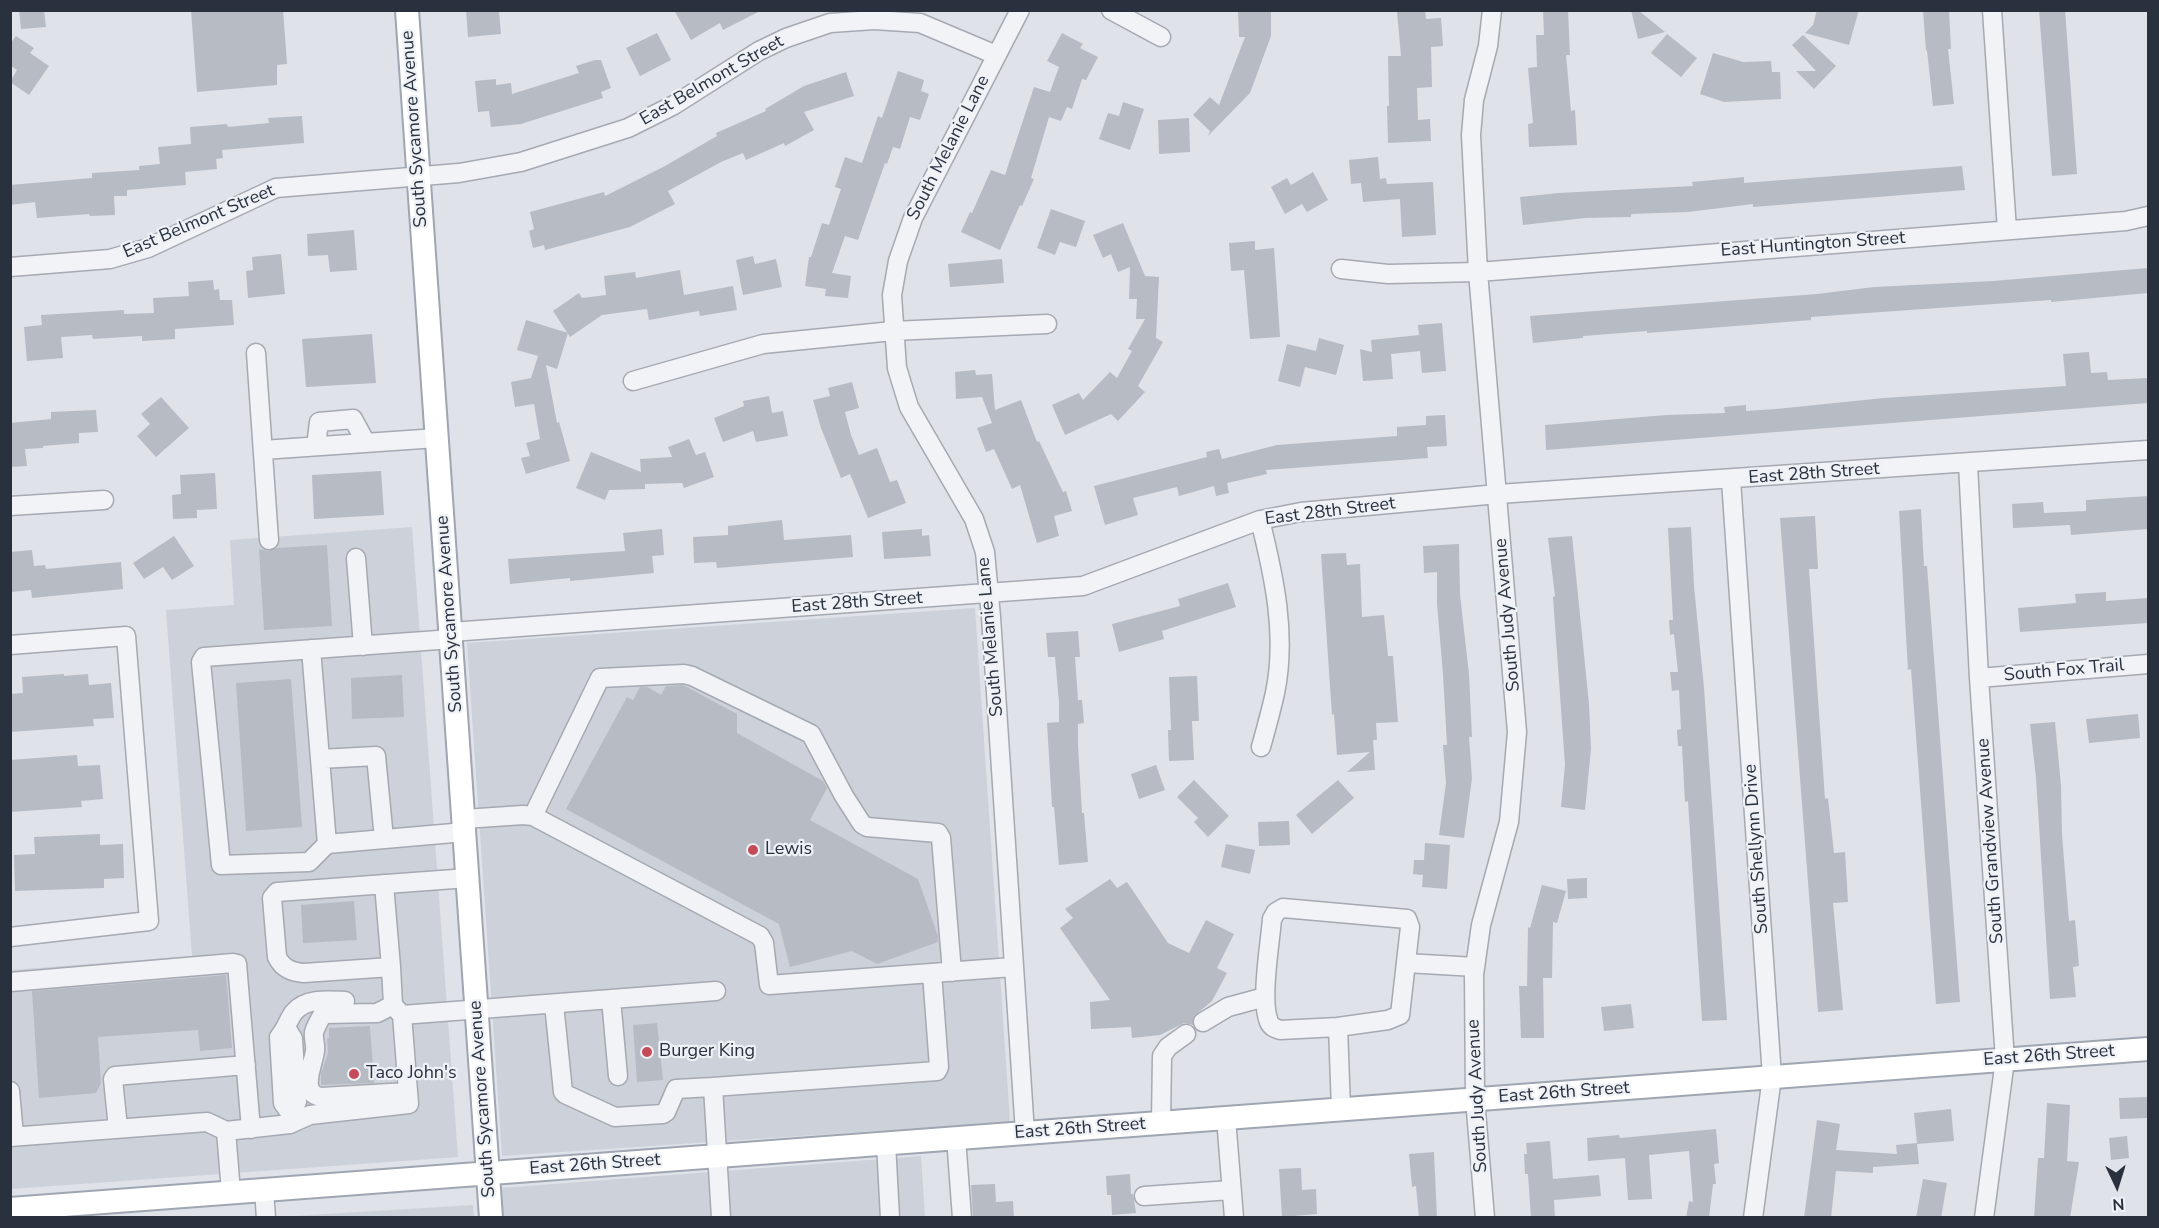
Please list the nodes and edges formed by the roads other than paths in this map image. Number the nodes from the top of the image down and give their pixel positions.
1 (407, 10) edge
2 (1020, 10) edge
3 (1111, 10) edge
4 (1492, 10) edge
5 (1992, 10) edge
6 (1161, 37) dead end
7 (996, 55) junction
8 (419, 176) junction
9 (2148, 216) edge
10 (2007, 230) junction
11 (10, 267) edge
12 (1341, 268) dead end
13 (1478, 272) junction
14 (1047, 324) dead end
15 (893, 331) junction
16 (256, 352) dead end
17 (633, 381) dead end
18 (437, 438) junction
19 (366, 443) junction
20 (316, 446) junction
21 (262, 450) junction
22 (2148, 450) edge
23 (1968, 464) junction
24 (1731, 480) junction
25 (1498, 494) junction
26 (104, 500) dead end
27 (10, 506) edge
28 (1260, 520) junction
29 (269, 540) dead end
30 (356, 558) dead end
31 (989, 593) junction
32 (451, 636) junction
33 (10, 645) edge
34 (363, 646) junction
35 (311, 649) junction
36 (2148, 664) edge
37 (1979, 678) junction
38 (1261, 747) dead end
39 (320, 759) junction
40 (533, 816) junction
41 (464, 826) junction
42 (384, 839) junction
43 (327, 844) junction
44 (468, 878) junction
45 (384, 884) junction
46 (10, 936) edge
47 (1406, 963) junction
48 (391, 967) junction
49 (1013, 967) junction
50 (1475, 968) junction
51 (952, 972) junction
52 (933, 973) junction
53 (10, 982) edge
54 (716, 991) dead end
55 (1265, 997) junction
56 (611, 999) junction
57 (554, 1004) junction
58 (398, 1010) junction
59 (477, 1010) junction
60 (1203, 1022) dead end
61 (1338, 1027) junction
62 (1186, 1034) dead end
63 (2148, 1049) edge
64 (2006, 1060) junction
65 (246, 1065) junction
66 (618, 1076) dead end
67 (1772, 1077) junction
68 (713, 1087) junction
69 (10, 1091) edge
70 (408, 1092) junction
71 (1475, 1099) junction
72 (1341, 1109) junction
73 (1226, 1118) junction
74 (290, 1119) junction
75 (1161, 1123) junction
76 (118, 1128) junction
77 (251, 1129) junction
78 (226, 1131) junction
79 (1025, 1133) junction
80 (12, 1137) edge
81 (956, 1138) junction
82 (886, 1143) junction
83 (717, 1156) junction
84 (488, 1173) junction
85 (264, 1190) junction
86 (1231, 1190) junction
87 (231, 1192) junction
88 (1144, 1197) dead end
89 (10, 1209) edge
90 (266, 1218) edge
91 (491, 1218) edge
92 (721, 1218) edge
93 (890, 1218) edge
94 (962, 1218) edge
95 (1234, 1218) edge
96 (1485, 1218) edge
97 (1753, 1218) edge
98 (1984, 1218) edge

1 - 8 main road, South Sycamore Avenue
2 - 7 street, South Melanie Lane
3 - 6 street
4 - 13 street, South Judy Avenue
5 - 10 street
7 - 8 street, East Belmont Street
7 - 15 street, South Melanie Lane
8 - 11 street, East Belmont Street
8 - 18 main road, South Sycamore Avenue
9 - 10 street, East Huntington Street
10 - 13 street, East Huntington Street
12 - 13 street, East Huntington Street
13 - 25 street, South Judy Avenue
14 - 15 street
15 - 17 street
15 - 31 street, South Melanie Lane
16 - 21 street
18 - 19 street
18 - 32 main road, South Sycamore Avenue
19 - 20 street
19 - 20 street
20 - 21 street
21 - 29 street
22 - 23 street, East 28th Street
23 - 24 street, East 28th Street
23 - 37 street, South Grandview Avenue
24 - 25 street, East 28th Street
24 - 67 street, South Shellynn Drive
25 - 28 street, East 28th Street
25 - 50 street, South Judy Avenue
26 - 27 street
28 - 31 street, East 28th Street
28 - 38 street
30 - 34 street
31 - 32 street, East 28th Street
31 - 49 street, South Melanie Lane
32 - 34 street, East 28th Street
32 - 41 main road, South Sycamore Avenue
33 - 46 street
34 - 35 street, East 28th Street
35 - 39 street
35 - 43 street, East 28th Street
36 - 37 street, South Fox Trail
37 - 64 street, South Grandview Avenue
39 - 42 street
39 - 43 street
40 - 41 street
40 - 51 street
40 - 52 street
41 - 42 street
41 - 44 main road, South Sycamore Avenue
42 - 43 street
44 - 45 street
44 - 59 main road, South Sycamore Avenue
45 - 48 street
45 - 48 street
47 - 50 street
47 - 55 street
47 - 61 street
48 - 58 street
49 - 51 street
49 - 79 street, South Melanie Lane
50 - 71 street, South Judy Avenue
51 - 52 street
52 - 68 street
53 - 65 street
54 - 56 street
55 - 60 street
55 - 61 street
56 - 57 street
56 - 66 street
57 - 59 street
57 - 68 street
58 - 59 street
58 - 70 street
58 - 70 street
58 - 74 street
59 - 84 main road, South Sycamore Avenue
61 - 72 street
62 - 75 street
63 - 64 main road, East 26th Street
64 - 67 main road, East 26th Street
64 - 98 street, South Grandview Avenue
65 - 76 street
65 - 77 street
67 - 71 main road, East 26th Street
67 - 97 street, South Shellynn Drive
68 - 83 street
69 - 80 street
70 - 74 street
71 - 72 main road, East 26th Street
71 - 96 street, South Judy Avenue
72 - 73 main road, East 26th Street
73 - 75 main road, East 26th Street
73 - 86 street
74 - 77 street
75 - 79 main road, East 26th Street
76 - 78 street
76 - 80 street
77 - 78 street
78 - 87 street
79 - 81 main road, East 26th Street
81 - 82 main road, East 26th Street
81 - 94 street
82 - 83 main road, East 26th Street
82 - 93 street
83 - 84 main road, East 26th Street
83 - 92 street
84 - 85 main road, East 26th Street
84 - 91 main road, South Sycamore Avenue
85 - 87 main road, East 26th Street
85 - 90 street
86 - 88 street
86 - 95 street
87 - 89 main road, East 26th Street

